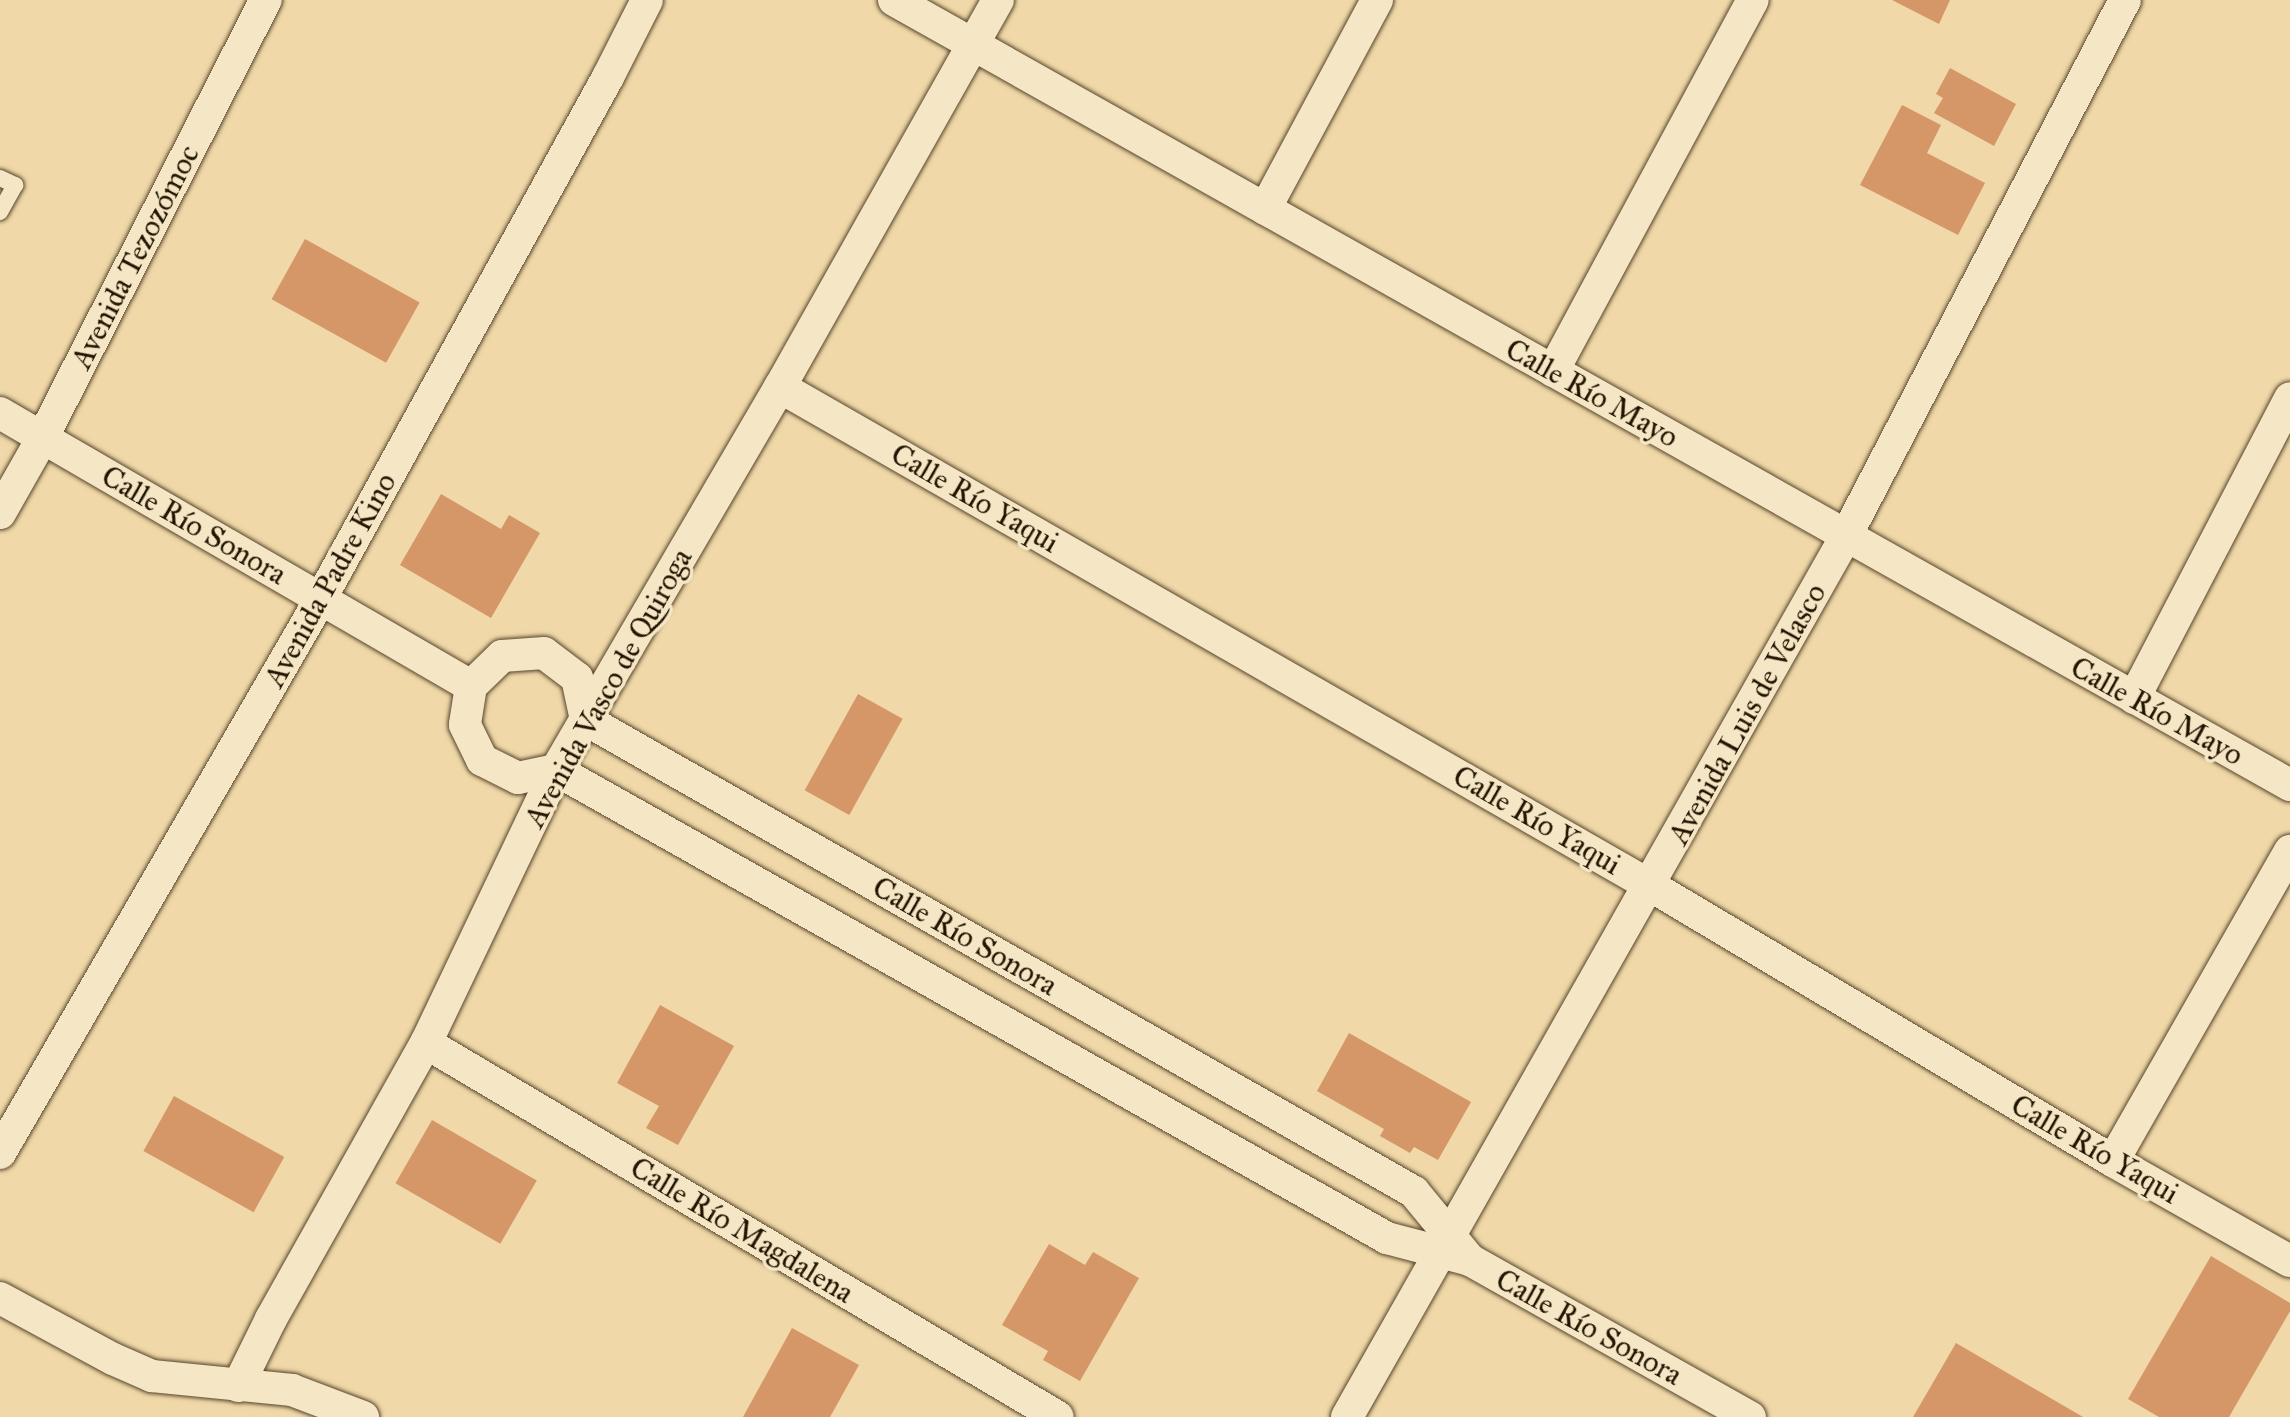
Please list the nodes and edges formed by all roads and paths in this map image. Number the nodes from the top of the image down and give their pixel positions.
1 (266, 0) edge
2 (647, 0) edge
3 (894, 0) edge
4 (998, 0) edge
5 (1377, 0) edge
6 (1753, 0) edge
7 (2125, 0) edge
8 (974, 45) junction
9 (0, 178) edge
10 (1265, 209) junction
11 (0, 212) edge
12 (1553, 371) junction
13 (780, 387) junction
14 (2290, 398) edge
15 (0, 413) edge
16 (43, 437) junction
17 (0, 513) edge
18 (1846, 536) junction
19 (320, 600) junction
20 (471, 686) junction
21 (2134, 698) junction
22 (586, 720) junction
23 (556, 770) junction
24 (2290, 785) edge
25 (2290, 851) edge
26 (1651, 886) junction
27 (426, 1043) junction
28 (0, 1153) edge
29 (2113, 1161) junction
30 (1454, 1250) junction
31 (2290, 1261) edge
32 (0, 1298) edge
33 (238, 1386) junction
34 (363, 1417) edge
35 (1058, 1417) edge
36 (1347, 1417) edge
37 (1750, 1417) edge

1 - 16 street, Avenida Tezozómoc
2 - 19 street, Avenida Padre Kino
3 - 8 street, Calle Río Mayo
4 - 8 street, Avenida Vasco de Quiroga
5 - 10 street
6 - 12 street
7 - 18 street, Avenida Luis de Velasco
8 - 10 street, Calle Río Mayo
8 - 13 street, Avenida Vasco de Quiroga
9 - 11 lane
10 - 12 street, Calle Río Mayo
12 - 18 street, Calle Río Mayo
13 - 22 street, Avenida Vasco de Quiroga
13 - 26 street, Calle Río Yaqui
14 - 21 street
15 - 16 street, Calle Río Sonora
16 - 17 street, Avenida Tezozómoc
16 - 19 street, Calle Río Sonora
18 - 21 street, Calle Río Mayo
18 - 26 street, Avenida Luis de Velasco
19 - 20 street, Calle Río Sonora
19 - 28 street, Avenida Padre Kino
20 - 22 street
20 - 23 street
21 - 24 street, Calle Río Mayo
22 - 23 street, Avenida Vasco de Quiroga
22 - 30 street, Calle Río Sonora
23 - 27 street, Avenida Vasco de Quiroga
23 - 30 street, Calle Río Sonora
25 - 29 street
26 - 29 street, Calle Río Yaqui
26 - 30 street, Avenida Luis de Velasco
27 - 33 street, Avenida Vasco de Quiroga
27 - 35 street, Calle Río Magdalena
29 - 31 street, Calle Río Yaqui
30 - 36 street, Avenida Luis de Velasco
30 - 37 street, Calle Río Sonora
32 - 33 street
33 - 34 street

